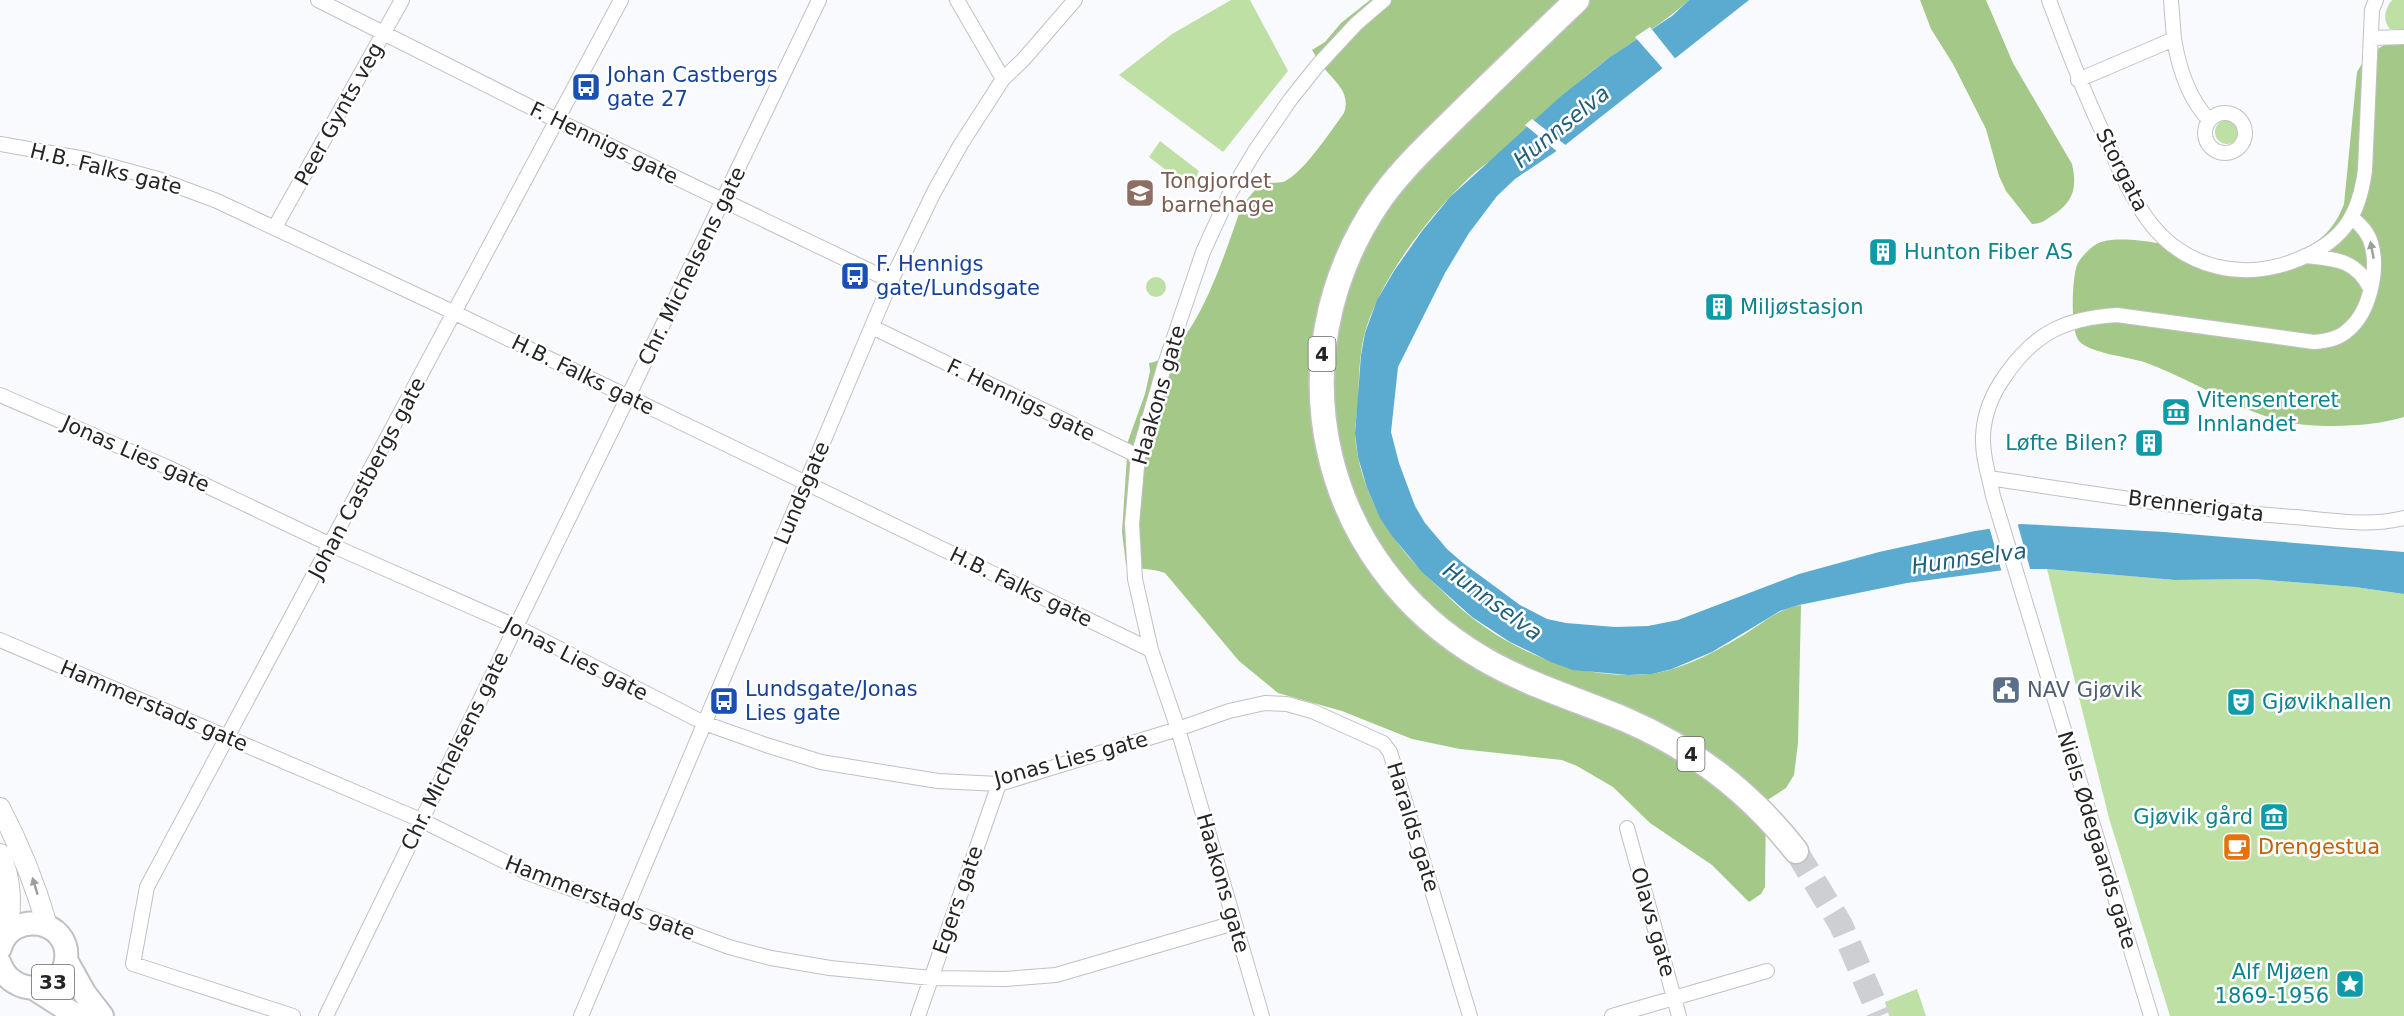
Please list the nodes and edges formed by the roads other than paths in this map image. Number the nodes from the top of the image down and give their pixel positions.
1 (318, 0) edge
2 (402, 0) edge
3 (621, 0) edge
4 (819, 0) edge
5 (957, 0) edge
6 (1075, 0) edge
7 (1384, 0) edge
8 (1577, 0) edge
9 (2049, 0) edge
10 (2171, 0) edge
11 (2376, 0) edge
12 (384, 33) junction
13 (2404, 37) edge
14 (2371, 38) junction
15 (2174, 39) junction
16 (1003, 79) junction
17 (2078, 80) junction
18 (556, 120) junction
19 (2209, 120) dead end
20 (0, 144) edge
21 (723, 201) junction
22 (2352, 217) junction
23 (275, 227) junction
24 (2305, 256) junction
25 (891, 281) junction
26 (2370, 288) junction
27 (455, 313) junction
28 (872, 327) junction
29 (0, 395) edge
30 (628, 397) junction
31 (1138, 456) junction
32 (1989, 478) junction
33 (807, 483) junction
34 (2404, 518) edge
35 (331, 545) junction
36 (515, 626) junction
37 (0, 640) edge
38 (1151, 650) junction
39 (704, 723) junction
40 (1179, 729) junction
41 (226, 738) junction
42 (999, 784) junction
43 (0, 808) edge
44 (423, 821) junction
45 (1627, 828) dead end
46 (1796, 851) tunnel mouth
47 (0, 854) edge
48 (627, 908) junction
49 (1234, 923) junction
50 (47, 926) junction
51 (2, 946) edge
52 (66, 960) junction
53 (1767, 971) dead end
54 (931, 978) junction
55 (17, 987) edge
56 (1674, 998) junction
57 (77, 1016) edge
58 (102, 1016) edge
59 (293, 1016) edge
60 (326, 1016) edge
61 (581, 1016) edge
62 (918, 1016) edge
63 (1262, 1016) edge
64 (1470, 1016) edge
65 (1612, 1016) edge
66 (1680, 1016) edge
67 (2151, 1016) edge

1 - 12 street, F. Hennigs gate
2 - 12 street, Peer Gynts veg
3 - 18 street, Johan Castbergs gate
4 - 21 street, Chr. Michelsens gate
5 - 16 street
6 - 16 street, Lundsgate
7 - 31 street, Haakons gate
8 - 46 highway, 4
9 - 17 street, Storgata
10 - 15 street
11 - 14 street, Storgata
12 - 18 street, F. Hennigs gate
12 - 23 street, Peer Gynts veg
13 - 14 street
14 - 22 street, Storgata
15 - 17 street
15 - 19 street
16 - 25 street, Lundsgate
17 - 24 street, Storgata
18 - 21 street, F. Hennigs gate
18 - 27 street, Johan Castbergs gate
20 - 23 street, H.B. Falks gate
21 - 25 street, F. Hennigs gate
21 - 30 street, Chr. Michelsens gate
22 - 24 street, Storgata
26 -> 22 street, Niels Ødegaards gate
23 - 27 street, H.B. Falks gate
24 - 26 street
25 - 28 street, Lundsgate
26 - 32 street, Niels Ødegaards gate
27 - 30 street, H.B. Falks gate
27 - 35 street, Johan Castbergs gate
28 - 31 street, F. Hennigs gate
28 - 33 street, Lundsgate
29 - 35 street, Jonas Lies gate
30 - 33 street, H.B. Falks gate
30 - 36 street, Chr. Michelsens gate
31 - 38 street, Haakons gate
32 - 34 street, Brennerigata
32 - 67 street, Niels Ødegaards gate
33 - 38 street, H.B. Falks gate
33 - 39 street, Lundsgate
35 - 36 street, Jonas Lies gate
35 - 41 street, Johan Castbergs gate
36 - 39 street, Jonas Lies gate
36 - 44 street, Chr. Michelsens gate
37 - 41 street, Hammerstads gate
38 - 40 street, Haakons gate
39 - 42 street, Jonas Lies gate
39 - 48 street, Lundsgate
40 - 42 street, Jonas Lies gate
40 - 49 street, Haakons gate
40 - 64 street, Haralds gate
41 - 44 street, Hammerstads gate
41 - 59 street, Johan Castbergs gate
42 - 54 street, Egers gate
50 -> 43 main road
44 - 48 street, Hammerstads gate
44 - 60 street, Chr. Michelsens gate
45 - 56 street, Olavs gate
47 - 51 main road
48 - 54 street, Hammerstads gate
48 - 61 street, Lundsgate
49 - 54 street, Hammerstads gate
49 - 63 street, Haakons gate
50 - 51 main road
50 - 52 main road, 33
51 - 55 main road, 33
52 - 55 main road, 33
52 - 58 main road, 33
53 - 56 street
54 - 62 street, Egers gate
55 - 57 main road, 33
56 - 65 street
56 - 66 street, Olavs gate

